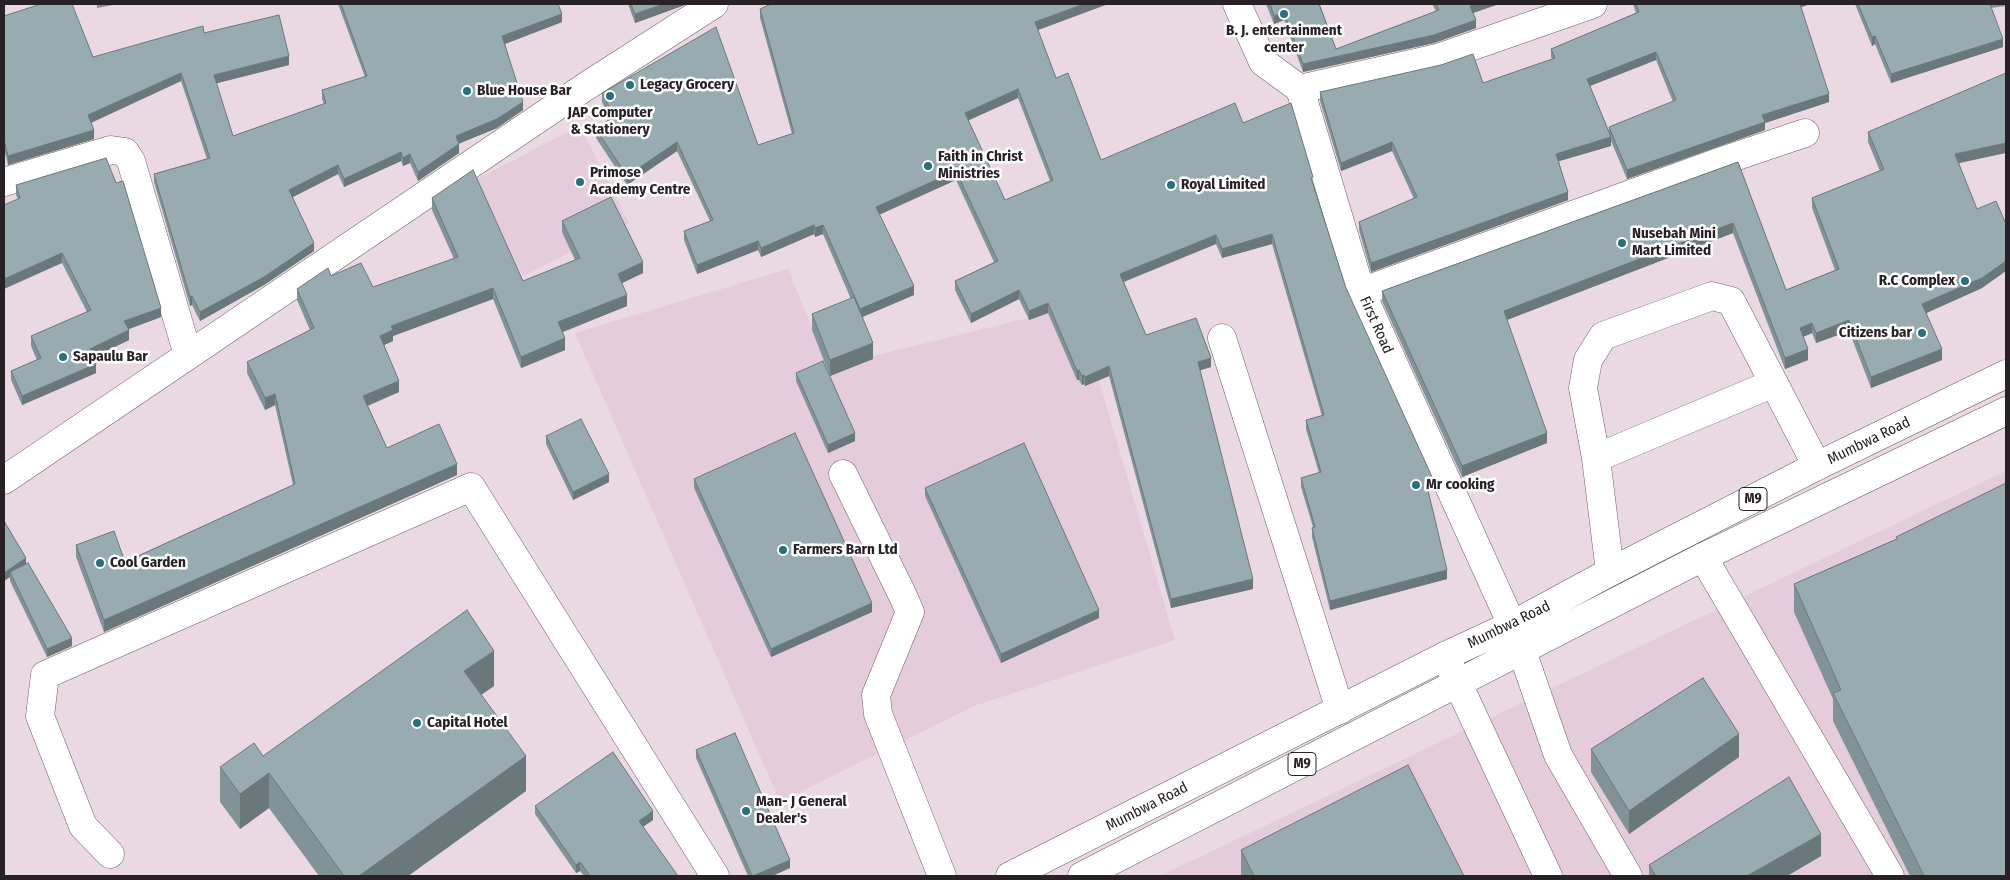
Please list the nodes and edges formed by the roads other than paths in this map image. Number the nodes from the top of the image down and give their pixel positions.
1 (714, 4) edge
2 (1237, 4) edge
3 (1593, 4) edge
4 (1300, 89) junction
5 (1805, 133) dead end
6 (4, 182) edge
7 (1361, 292) junction
8 (1222, 338) dead end
9 (188, 355) junction
10 (2006, 374) edge
11 (1774, 383) junction
12 (2006, 411) edge
13 (1596, 458) junction
14 (1818, 466) junction
15 (843, 474) dead end
16 (4, 480) edge
17 (1703, 557) junction
18 (1610, 572) junction
19 (1512, 626) junction
20 (1522, 651) junction
21 (1445, 656) junction
22 (1457, 682) junction
23 (1340, 710) junction
24 (110, 854) dead end
25 (715, 876) edge
26 (942, 876) edge
27 (1010, 876) edge
28 (1082, 876) edge
29 (1548, 876) edge
30 (1628, 876) edge
31 (1890, 876) edge

1 - 9 street
2 - 4 street
3 - 4 street
4 - 7 street, First Road
5 - 7 street
6 - 9 street
7 - 19 street, First Road
8 - 23 street
9 - 16 street
10 - 14 street, Mumbwa Road / M9
11 - 13 street
11 - 13 street
11 - 14 street
12 - 17 street, Mumbwa Road / M9
13 - 18 street
14 - 18 street, Mumbwa Road / M9
15 - 26 street
17 - 20 street, Mumbwa Road / M9
17 - 31 street
18 - 19 street, Mumbwa Road / M9
19 - 20 street, First Road
19 - 21 street, Mumbwa Road / M9
20 - 22 street, Mumbwa Road / M9
20 - 30 street, First Road
21 - 22 street
21 - 23 street, Mumbwa Road / M9
22 - 28 street, Mumbwa Road / M9
22 - 29 street
23 - 27 street, Mumbwa Road / M9
24 - 25 street

